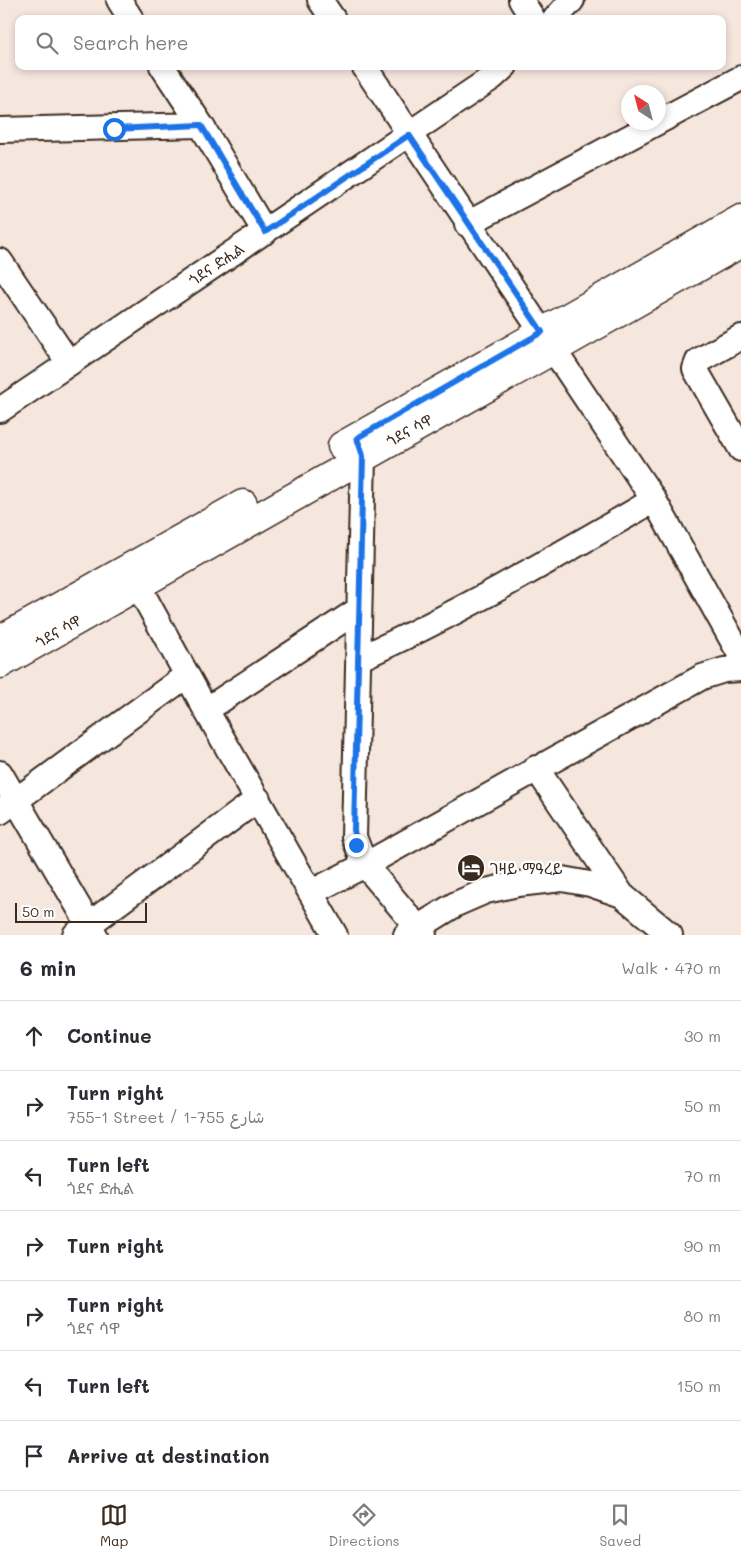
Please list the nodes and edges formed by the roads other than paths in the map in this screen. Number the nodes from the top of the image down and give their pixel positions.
1 (119, 0) edge
2 (320, 0) edge
3 (521, 0) edge
4 (572, 0) edge
5 (129, 15) edge
6 (330, 15) edge
7 (530, 15) edge
8 (559, 15) edge
9 (165, 70) edge
10 (367, 70) edge
11 (499, 70) edge
12 (741, 78) edge
13 (666, 118) edge
14 (201, 125) junction
15 (0, 130) edge
16 (643, 130) edge
17 (409, 135) junction
18 (467, 224) junction
19 (739, 230) edge
20 (265, 232) junction
21 (0, 261) edge
22 (741, 337) edge
23 (548, 340) junction
24 (69, 363) junction
25 (0, 410) edge
26 (360, 447) junction
27 (741, 449) edge
28 (654, 500) junction
29 (133, 577) junction
30 (358, 610) junction
31 (0, 640) edge
32 (741, 656) edge
33 (358, 660) junction
34 (0, 664) edge
35 (741, 669) edge
36 (187, 675) junction
37 (206, 710) junction
38 (536, 768) junction
39 (0, 773) edge
40 (258, 799) junction
41 (8, 806) edge
42 (365, 865) junction
43 (312, 892) junction
44 (622, 894) junction
45 (86, 931) edge
46 (416, 932) edge
47 (335, 935) edge
48 (670, 935) edge

1 - 5 street
2 - 6 street
3 - 7 street
4 - 8 street
9 - 14 street
10 - 17 street
11 - 17 street, ጎደና ድሒል
12 - 13 street
14 - 15 street
14 - 20 street
16 - 18 street
17 - 18 street
17 - 20 street, ጎደና ድሒል
18 - 23 street
19 - 23 main road, ጎደና ሳዋ
20 - 24 street, ጎደና ድሒል
21 - 24 street
22 - 27 street
23 - 26 main road, ጎደና ሳዋ
23 - 28 street
24 - 25 street, ጎደና ድሒል
26 - 29 main road, ጎደና ሳዋ
26 - 30 street
28 - 32 street
28 - 33 street
29 - 31 main road, ጎደና ሳዋ
29 - 34 main road, ጎደና ሳዋ
29 - 36 street
30 - 33 street
30 - 37 street
33 - 42 street
35 - 38 street
36 - 37 street
36 - 41 street
37 - 40 street
38 - 42 street
38 - 44 street
39 - 41 street
40 - 43 street
40 - 45 street
41 - 45 street
42 - 43 street
42 - 46 street
43 - 47 street
44 - 46 street
44 - 48 street

